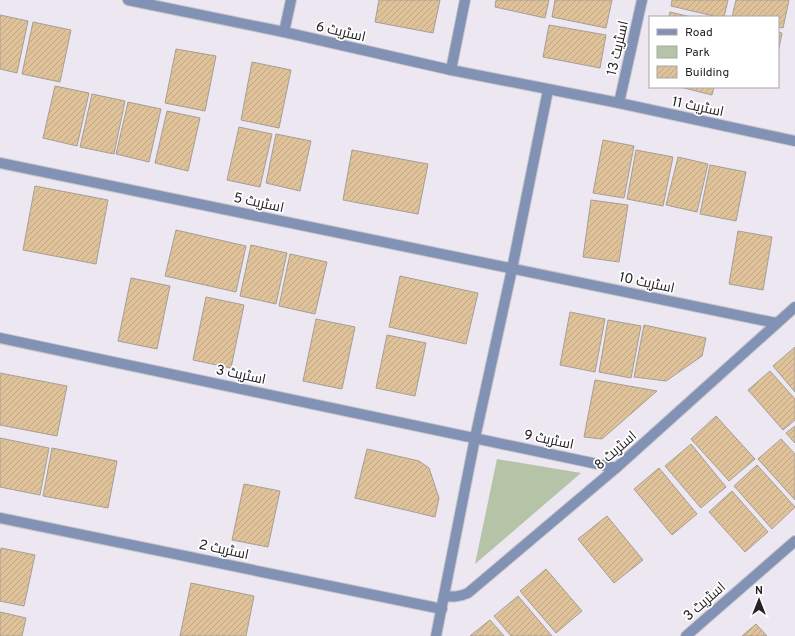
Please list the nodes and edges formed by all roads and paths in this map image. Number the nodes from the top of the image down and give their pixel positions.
1 (128, 0) edge
2 (291, 0) edge
3 (465, 0) edge
4 (642, 0) edge
5 (284, 32) junction
6 (451, 70) junction
7 (548, 90) junction
8 (619, 103) junction
9 (795, 139) edge
10 (0, 162) edge
11 (512, 269) junction
12 (795, 307) edge
13 (776, 323) junction
14 (0, 338) edge
15 (475, 438) junction
16 (616, 468) junction
17 (0, 518) edge
18 (795, 540) edge
19 (444, 596) junction
20 (442, 609) junction
21 (436, 636) edge
22 (686, 636) edge

1 - 5 street, اسٹریٹ 6
2 - 5 street
3 - 6 street
4 - 8 street, اسٹریٹ 13
5 - 6 street, اسٹریٹ 6
6 - 7 street, اسٹریٹ 6
7 - 8 street, اسٹریٹ 11
7 - 11 street
8 - 9 street, اسٹریٹ 11
10 - 11 street, اسٹریٹ 5
11 - 13 street, اسٹریٹ 10
11 - 15 street
12 - 13 street, اسٹریٹ 8
13 - 16 street, اسٹریٹ 8
14 - 15 street, اسٹریٹ 3
15 - 16 street, اسٹریٹ 9
15 - 19 street
16 - 19 street, اسٹریٹ 8
17 - 20 street, اسٹریٹ 2
18 - 22 street, اسٹریٹ 3
19 - 20 street
20 - 21 street

